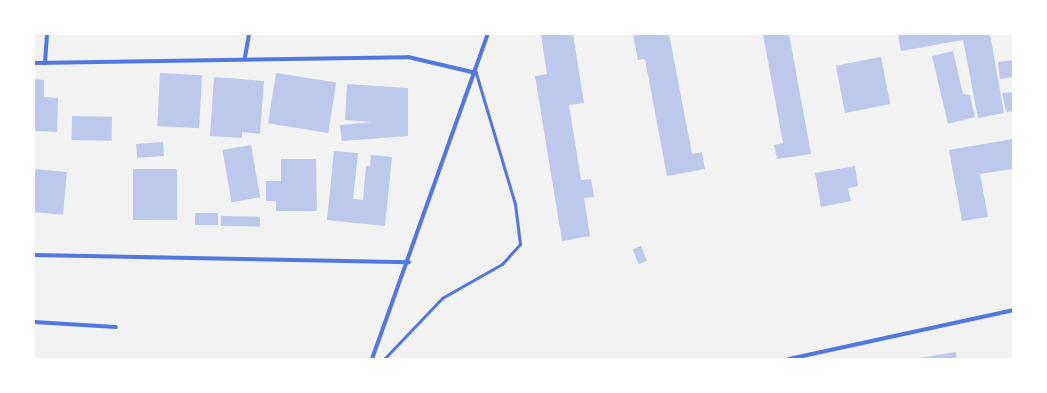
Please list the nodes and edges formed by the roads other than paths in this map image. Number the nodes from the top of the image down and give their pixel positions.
1 (47, 34) edge
2 (249, 34) edge
3 (488, 34) edge
4 (245, 57) junction
5 (34, 63) edge
6 (45, 63) junction
7 (476, 73) junction
8 (34, 255) edge
9 (409, 262) junction
10 (1013, 310) edge
11 (34, 322) edge
12 (116, 327) dead end
13 (372, 359) edge
14 (384, 359) edge
15 (789, 359) edge

1 - 6 street
2 - 4 street
3 - 7 street
4 - 6 street
4 - 7 street
5 - 6 street
7 - 9 street
7 - 14 lane
8 - 9 street
9 - 13 street
10 - 15 street
11 - 12 street

